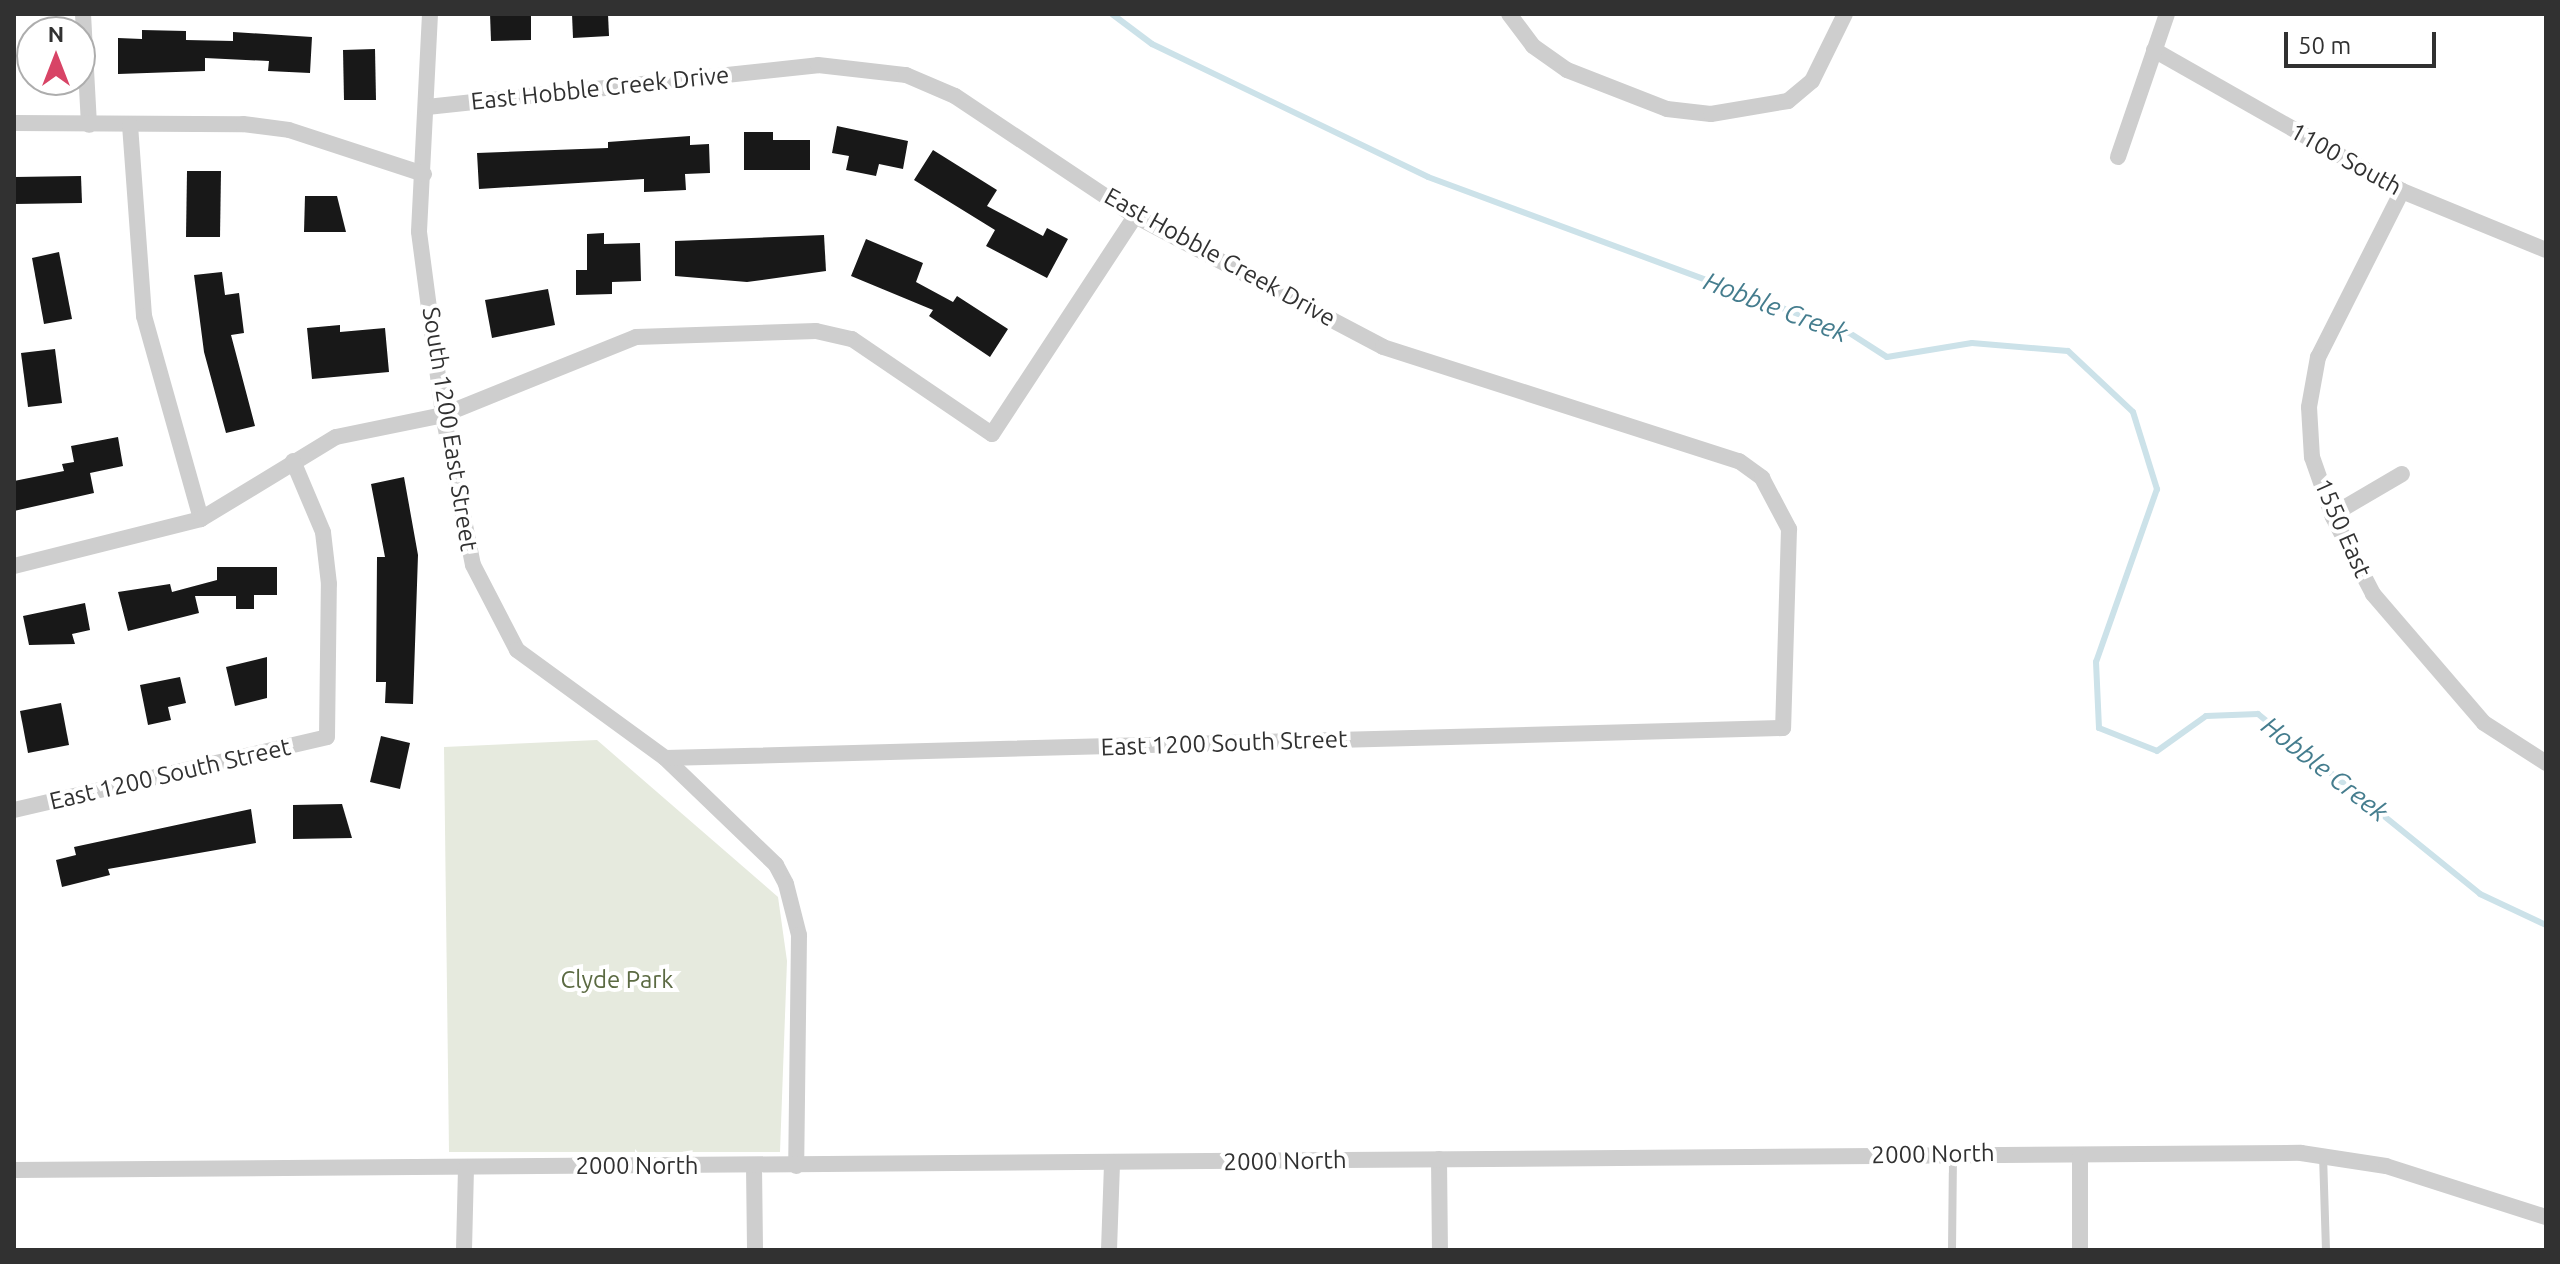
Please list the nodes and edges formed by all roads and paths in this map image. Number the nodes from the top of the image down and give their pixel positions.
1 (83, 14) edge
2 (430, 14) edge
3 (1509, 14) edge
4 (1845, 14) edge
5 (2167, 14) edge
6 (2154, 50) junction
7 (427, 107) junction
8 (14, 123) edge
9 (89, 125) junction
10 (130, 125) junction
11 (2118, 157) dead end
12 (424, 174) junction
13 (2402, 191) junction
14 (1135, 216) junction
15 (2546, 250) edge
16 (443, 415) junction
17 (293, 461) junction
18 (2402, 474) dead end
19 (2332, 515) junction
20 (201, 519) junction
21 (14, 566) edge
22 (1783, 728) joint
23 (2544, 757) edge
24 (665, 758) junction
25 (14, 810) edge
26 (1953, 1154) junction
27 (2080, 1155) junction
28 (2323, 1155) junction
29 (1439, 1159) junction
30 (1112, 1162) junction
31 (754, 1166) junction
32 (796, 1166) junction
33 (466, 1168) junction
34 (14, 1170) edge
35 (2546, 1217) edge
36 (464, 1250) edge
37 (755, 1250) edge
38 (1109, 1250) edge
39 (1440, 1250) edge
40 (1952, 1250) edge
41 (2080, 1250) edge
42 (2326, 1250) edge

1 - 9 street
2 - 7 street, South 1200 East Street
3 - 4 street
5 - 6 street
6 - 11 street
6 - 13 street, 1100 South
7 - 12 street, South 1200 East Street
7 - 14 street, East Hobble Creek Drive
8 - 9 street
9 - 10 street
10 - 12 street
10 - 20 street
12 - 16 street, South 1200 East Street
13 - 15 street, 1100 South
13 - 19 street, 1550 East
14 - 16 street
14 - 22 street, East Hobble Creek Drive
16 - 17 street
16 - 24 street, South 1200 East Street
17 - 20 street
17 - 25 street, East 1200 South Street
18 - 19 street
19 - 23 street, 1550 East
20 - 21 street
22 - 24 street, East 1200 South Street
24 - 32 street, South 1200 East Street
26 - 27 street, 2000 North
26 - 29 street, 2000 North
26 - 40 lane
27 - 28 street, 2000 North
27 - 41 street
28 - 35 street, 2000 North
28 - 42 lane
29 - 30 street, 2000 North
29 - 39 street
30 - 32 street, 2000 North
30 - 38 street
31 - 32 street, 2000 North
31 - 33 street, 2000 North
31 - 37 street
33 - 34 street, 2000 North
33 - 36 street

